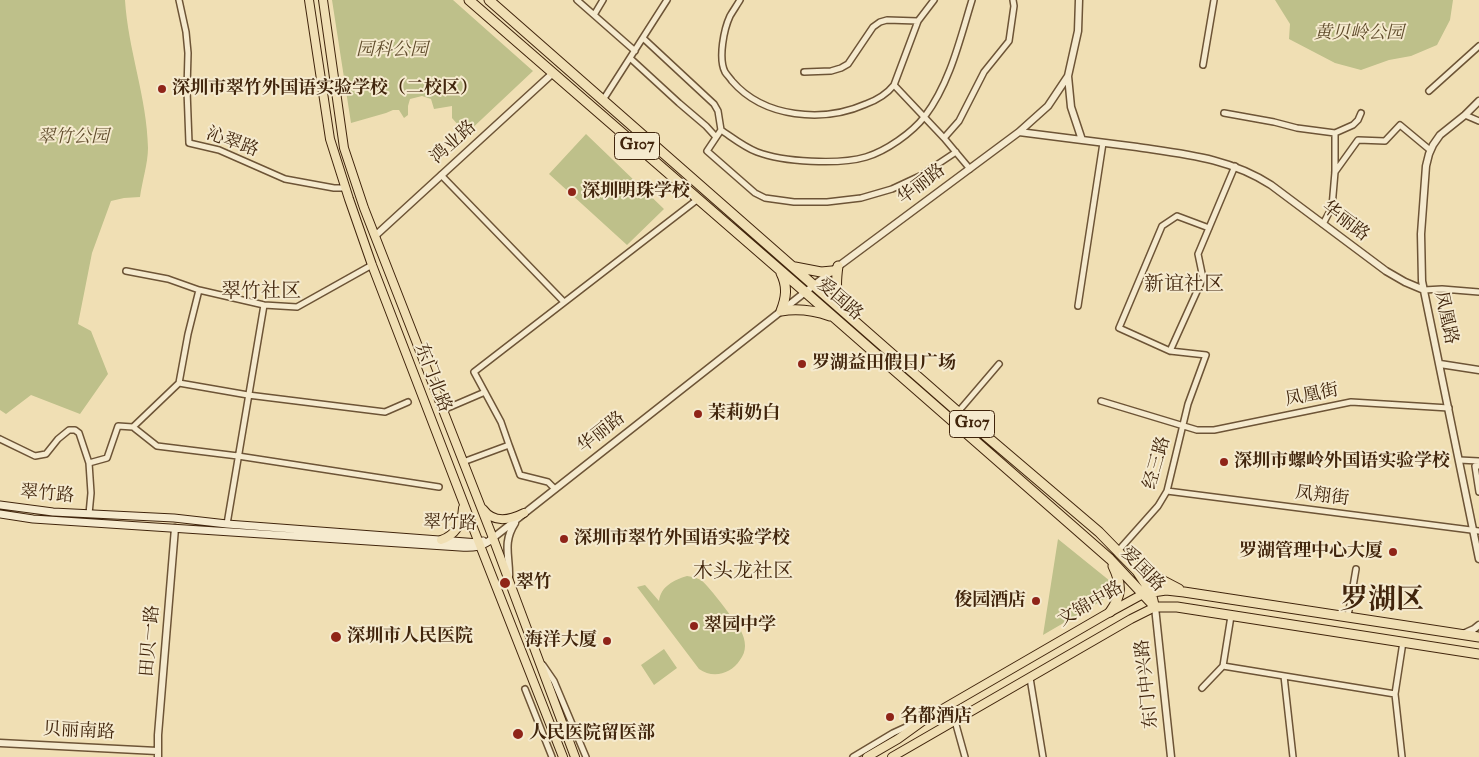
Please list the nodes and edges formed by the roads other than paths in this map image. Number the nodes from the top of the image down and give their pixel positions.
1 (179, 0) edge
2 (309, 0) edge
3 (323, 0) edge
4 (469, 0) edge
5 (489, 0) edge
6 (577, 0) edge
7 (603, 0) edge
8 (667, 0) edge
9 (740, 0) edge
10 (934, 0) edge
11 (972, 0) edge
12 (1013, 0) edge
13 (1079, 0) edge
14 (1214, 0) edge
15 (594, 15) junction
16 (918, 21) junction
17 (643, 38) junction
18 (1479, 46) edge
19 (635, 51) junction
20 (630, 58) junction
21 (1203, 65) dead end
22 (804, 72) dead end
23 (553, 73) junction
24 (1068, 76) junction
25 (894, 85) junction
26 (1429, 91) dead end
27 (603, 100) junction
28 (1479, 101) edge
29 (1361, 112) dead end
30 (1224, 113) dead end
31 (1465, 115) junction
32 (925, 117) junction
33 (1479, 121) edge
34 (721, 130) junction
35 (1019, 132) junction
36 (1336, 133) junction
37 (716, 137) junction
38 (944, 138) junction
39 (1082, 140) junction
40 (1102, 143) junction
41 (1430, 150) junction
42 (956, 152) junction
43 (1234, 166) junction
44 (970, 168) junction
45 (1335, 172) junction
46 (440, 176) junction
47 (346, 188) junction
48 (698, 199) junction
49 (1323, 224) junction
50 (1209, 228) junction
51 (375, 236) junction
52 (372, 265) junction
53 (794, 267) junction
54 (779, 269) junction
55 (835, 269) junction
56 (126, 271) dead end
57 (814, 285) junction
58 (199, 290) junction
59 (1424, 290) junction
60 (805, 292) junction
61 (1479, 292) edge
62 (564, 302) junction
63 (264, 304) junction
64 (1078, 306) dead end
65 (781, 311) junction
66 (844, 311) junction
67 (833, 316) junction
68 (1170, 351) junction
69 (999, 364) dead end
70 (1440, 364) junction
71 (1479, 370) edge
72 (179, 383) junction
73 (485, 392) junction
74 (248, 395) junction
75 (1102, 401) dead end
76 (408, 402) dead end
77 (1448, 408) junction
78 (444, 410) junction
79 (958, 412) junction
80 (1182, 426) junction
81 (133, 427) junction
82 (0, 439) edge
83 (510, 445) junction
84 (238, 456) junction
85 (1459, 460) junction
86 (1479, 461) edge
87 (463, 462) junction
88 (90, 463) junction
89 (1479, 466) edge
90 (439, 487) dead end
91 (555, 489) junction
92 (1168, 491) junction
93 (1479, 492) edge
94 (463, 503) junction
95 (0, 505) edge
96 (481, 506) junction
97 (0, 514) edge
98 (89, 514) junction
99 (521, 516) junction
100 (227, 524) junction
101 (175, 528) junction
102 (1476, 531) edge
103 (493, 538) junction
104 (441, 540) junction
105 (480, 544) junction
106 (1118, 551) junction
107 (1110, 559) junction
108 (1479, 559) edge
109 (1131, 564) junction
110 (1356, 569) dead end
111 (509, 580) junction
112 (1184, 592) junction
113 (1147, 593) junction
114 (1155, 607) junction
115 (1110, 612) junction
116 (1231, 616) junction
117 (1348, 616) junction
118 (1479, 625) edge
119 (1462, 634) junction
120 (1479, 636) edge
121 (1402, 642) junction
122 (1479, 654) edge
123 (538, 658) junction
124 (1223, 666) junction
125 (1284, 676) junction
126 (1030, 678) junction
127 (1202, 688) dead end
128 (525, 689) dead end
129 (1395, 694) junction
130 (927, 718) junction
131 (955, 721) junction
132 (569, 741) junction
133 (0, 743) edge
134 (158, 754) edge
135 (552, 757) edge
136 (563, 757) edge
137 (575, 757) edge
138 (582, 757) edge
139 (586, 757) edge
140 (853, 757) edge
141 (867, 757) edge
142 (892, 757) edge
143 (965, 757) edge
144 (1043, 757) edge
145 (1171, 757) edge
146 (1293, 757) edge
147 (1402, 757) edge

1 - 47 street, 沁翠路
2 - 47 main road, 东门北路
3 - 51 main road, 东门北路
4 - 23 highway, 爱国路 / G107
5 - 27 highway, 爱国路 / G107
6 - 15 street
7 - 15 street
8 - 17 street
9 - 25 street
10 - 16 street
11 - 32 street
12 - 38 street
13 - 24 street
14 - 21 street
15 - 19 street
16 - 22 street
16 - 25 street
17 - 19 street
17 - 34 street
18 - 26 street
19 - 20 street
20 - 27 street
20 - 37 street
23 - 46 street, 鸿业路
23 - 48 highway, 爱国路 / G107
24 - 35 street
24 - 39 street
25 - 32 street
27 - 53 highway, 爱国路 / G107
28 - 31 street, 凤凰路
29 - 36 street
30 - 36 street
31 - 33 street
31 - 41 street, 凤凰路
32 - 34 street
32 - 38 street
34 - 37 street
35 - 39 street, 华丽路
35 - 44 street, 华丽路
36 - 45 street
37 - 42 street
38 - 42 street
39 - 40 street, 华丽路
40 - 43 street, 华丽路
40 - 64 street
41 - 45 street
41 - 59 street, 凤凰路
42 - 44 street
43 - 49 street, 华丽路
43 - 50 street
44 - 55 street, 华丽路
45 - 49 street
46 - 51 street, 鸿业路
46 - 62 street
47 - 52 main road, 东门北路
48 - 54 highway, 爱国路 / G107
48 - 62 street
49 - 59 street, 华丽路
50 - 68 street
50 - 68 street
51 - 78 main road, 东门北路
52 - 63 street
52 - 94 main road, 东门北路
53 - 55 highway
53 - 57 highway, 爱国路 / G107
54 - 60 highway, 爱国路 / G107
54 - 65 highway
55 - 57 street, 华丽路
55 - 66 highway
56 - 58 street
57 - 60 street, 华丽路
57 - 66 highway, 爱国路 / G107
58 - 63 street
58 - 72 street
59 - 61 street
59 - 70 street, 凤凰路
60 - 65 street, 华丽路
60 - 67 highway, 爱国路 / G107
62 - 73 street
63 - 74 street
65 - 67 highway
65 - 91 street, 华丽路
66 - 79 highway, 爱国路 / G107
67 - 107 highway, 爱国路 / G107
68 - 80 street, 经三路
69 - 79 street
70 - 71 street
70 - 77 street, 凤凰路
72 - 74 street
72 - 81 street
73 - 78 street
73 - 83 street
74 - 76 street
74 - 84 street
75 - 80 street, 凤凰街
77 - 80 street, 凤凰街
77 - 85 street, 凤凰路
78 - 87 main road, 东门北路
79 - 106 highway, 爱国路 / G107
80 - 92 street, 经三路
81 - 84 street
81 - 88 street
82 - 88 street
83 - 87 street
83 - 91 street
84 - 90 street
84 - 100 street
85 - 86 street
85 - 102 street, 凤凰路
87 - 96 main road, 东门北路
88 - 98 street
89 - 93 street
91 - 99 street, 华丽路
92 - 102 street, 凤翔街
92 - 106 street, 经三路
94 - 104 main road
94 - 105 main road, 东门北路
95 - 98 main road, 翠竹路
96 - 99 main road
96 - 103 main road, 东门北路
97 - 101 main road, 翠竹路
98 - 100 main road, 翠竹路
99 - 103 street, 华丽路
99 - 111 street
100 - 104 main road, 翠竹路
101 - 105 main road, 翠竹路
101 - 134 street, 田贝一路
102 - 108 street, 凤凰路
103 - 105 main road, 翠竹路
103 - 111 main road, 东门北路
104 - 105 main road, 翠竹路
105 - 136 main road, 东门北路
106 - 109 highway, 爱国路 / G107
107 - 113 highway, 爱国路 / G107
107 - 115 highway
109 - 112 highway
109 - 113 highway, 爱国路 / G107
110 - 117 street
111 - 123 main road, 东门北路
112 - 113 highway, 文锦中路
112 - 117 highway, 文锦中路
113 - 114 highway, 爱国路 / G107
113 - 115 main road, 文锦中路
114 - 116 highway, 文锦中路
114 - 126 main road, 文锦中路
114 - 145 street, 东门中兴路
115 - 130 main road, 文锦中路
116 - 121 highway, 文锦中路
116 - 124 street
117 - 119 highway, 文锦中路
118 - 119 street
119 - 120 highway, 文锦中路
121 - 122 highway, 文锦中路
121 - 129 street
123 - 132 main road, 东门北路
123 - 139 street
124 - 125 street
124 - 127 street
125 - 129 street
125 - 146 street
126 - 131 main road, 文锦中路
126 - 144 street
128 - 135 street
129 - 147 street
130 - 140 street
130 - 141 main road, 文锦中路
131 - 142 main road, 文锦中路
131 - 143 street
132 - 137 main road, 东门北路
132 - 138 main road
133 - 134 street, 贝丽南路

